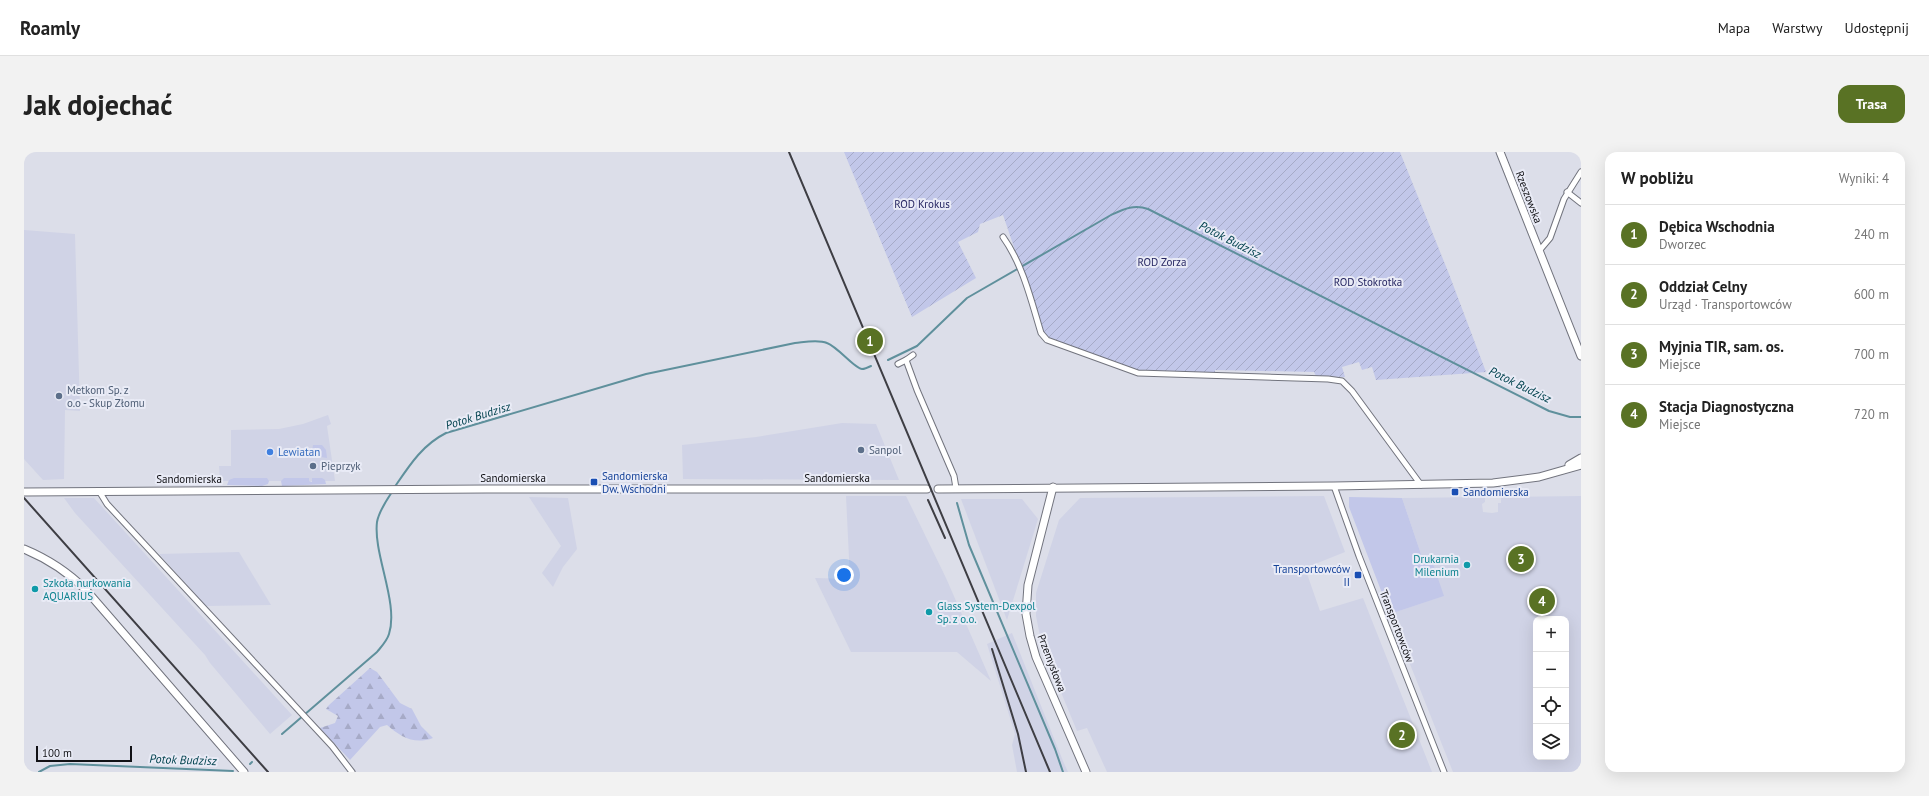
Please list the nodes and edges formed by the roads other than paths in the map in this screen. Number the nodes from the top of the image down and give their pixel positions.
1 (1500, 152) edge
2 (1581, 172) edge
3 (1567, 192) junction
4 (1581, 203) edge
5 (1003, 237) dead end
6 (1539, 251) junction
7 (913, 355) dead end
8 (1581, 356) edge
9 (906, 360) junction
10 (898, 364) dead end
11 (1581, 458) edge
12 (1581, 465) edge
13 (1581, 469) edge
14 (1560, 470) junction
15 (1421, 485) junction
16 (1334, 486) junction
17 (1053, 487) junction
18 (956, 488) junction
19 (927, 489) dead end
20 (938, 489) dead end
21 (99, 491) junction
22 (24, 492) edge
23 (24, 549) edge
24 (244, 772) edge
25 (352, 772) edge
26 (1086, 772) edge
27 (1444, 772) edge

1 - 6 street, Rzeszowska
2 - 3 street, Rzeszowska
3 - 4 street
3 - 6 street, Rzeszowska
5 - 15 street
6 - 8 street, Rzeszowska
7 - 9 street
9 - 10 street
9 - 18 street
11 - 14 street
12 - 14 street
13 - 14 street
14 - 15 street
15 - 16 street
16 - 17 street
16 - 27 street, Transportowców
17 - 18 street
17 - 26 street, Przemysłowa
18 - 20 street
19 - 21 street, Sandomierska
21 - 22 street, Sandomierska
21 - 25 street
23 - 24 street

